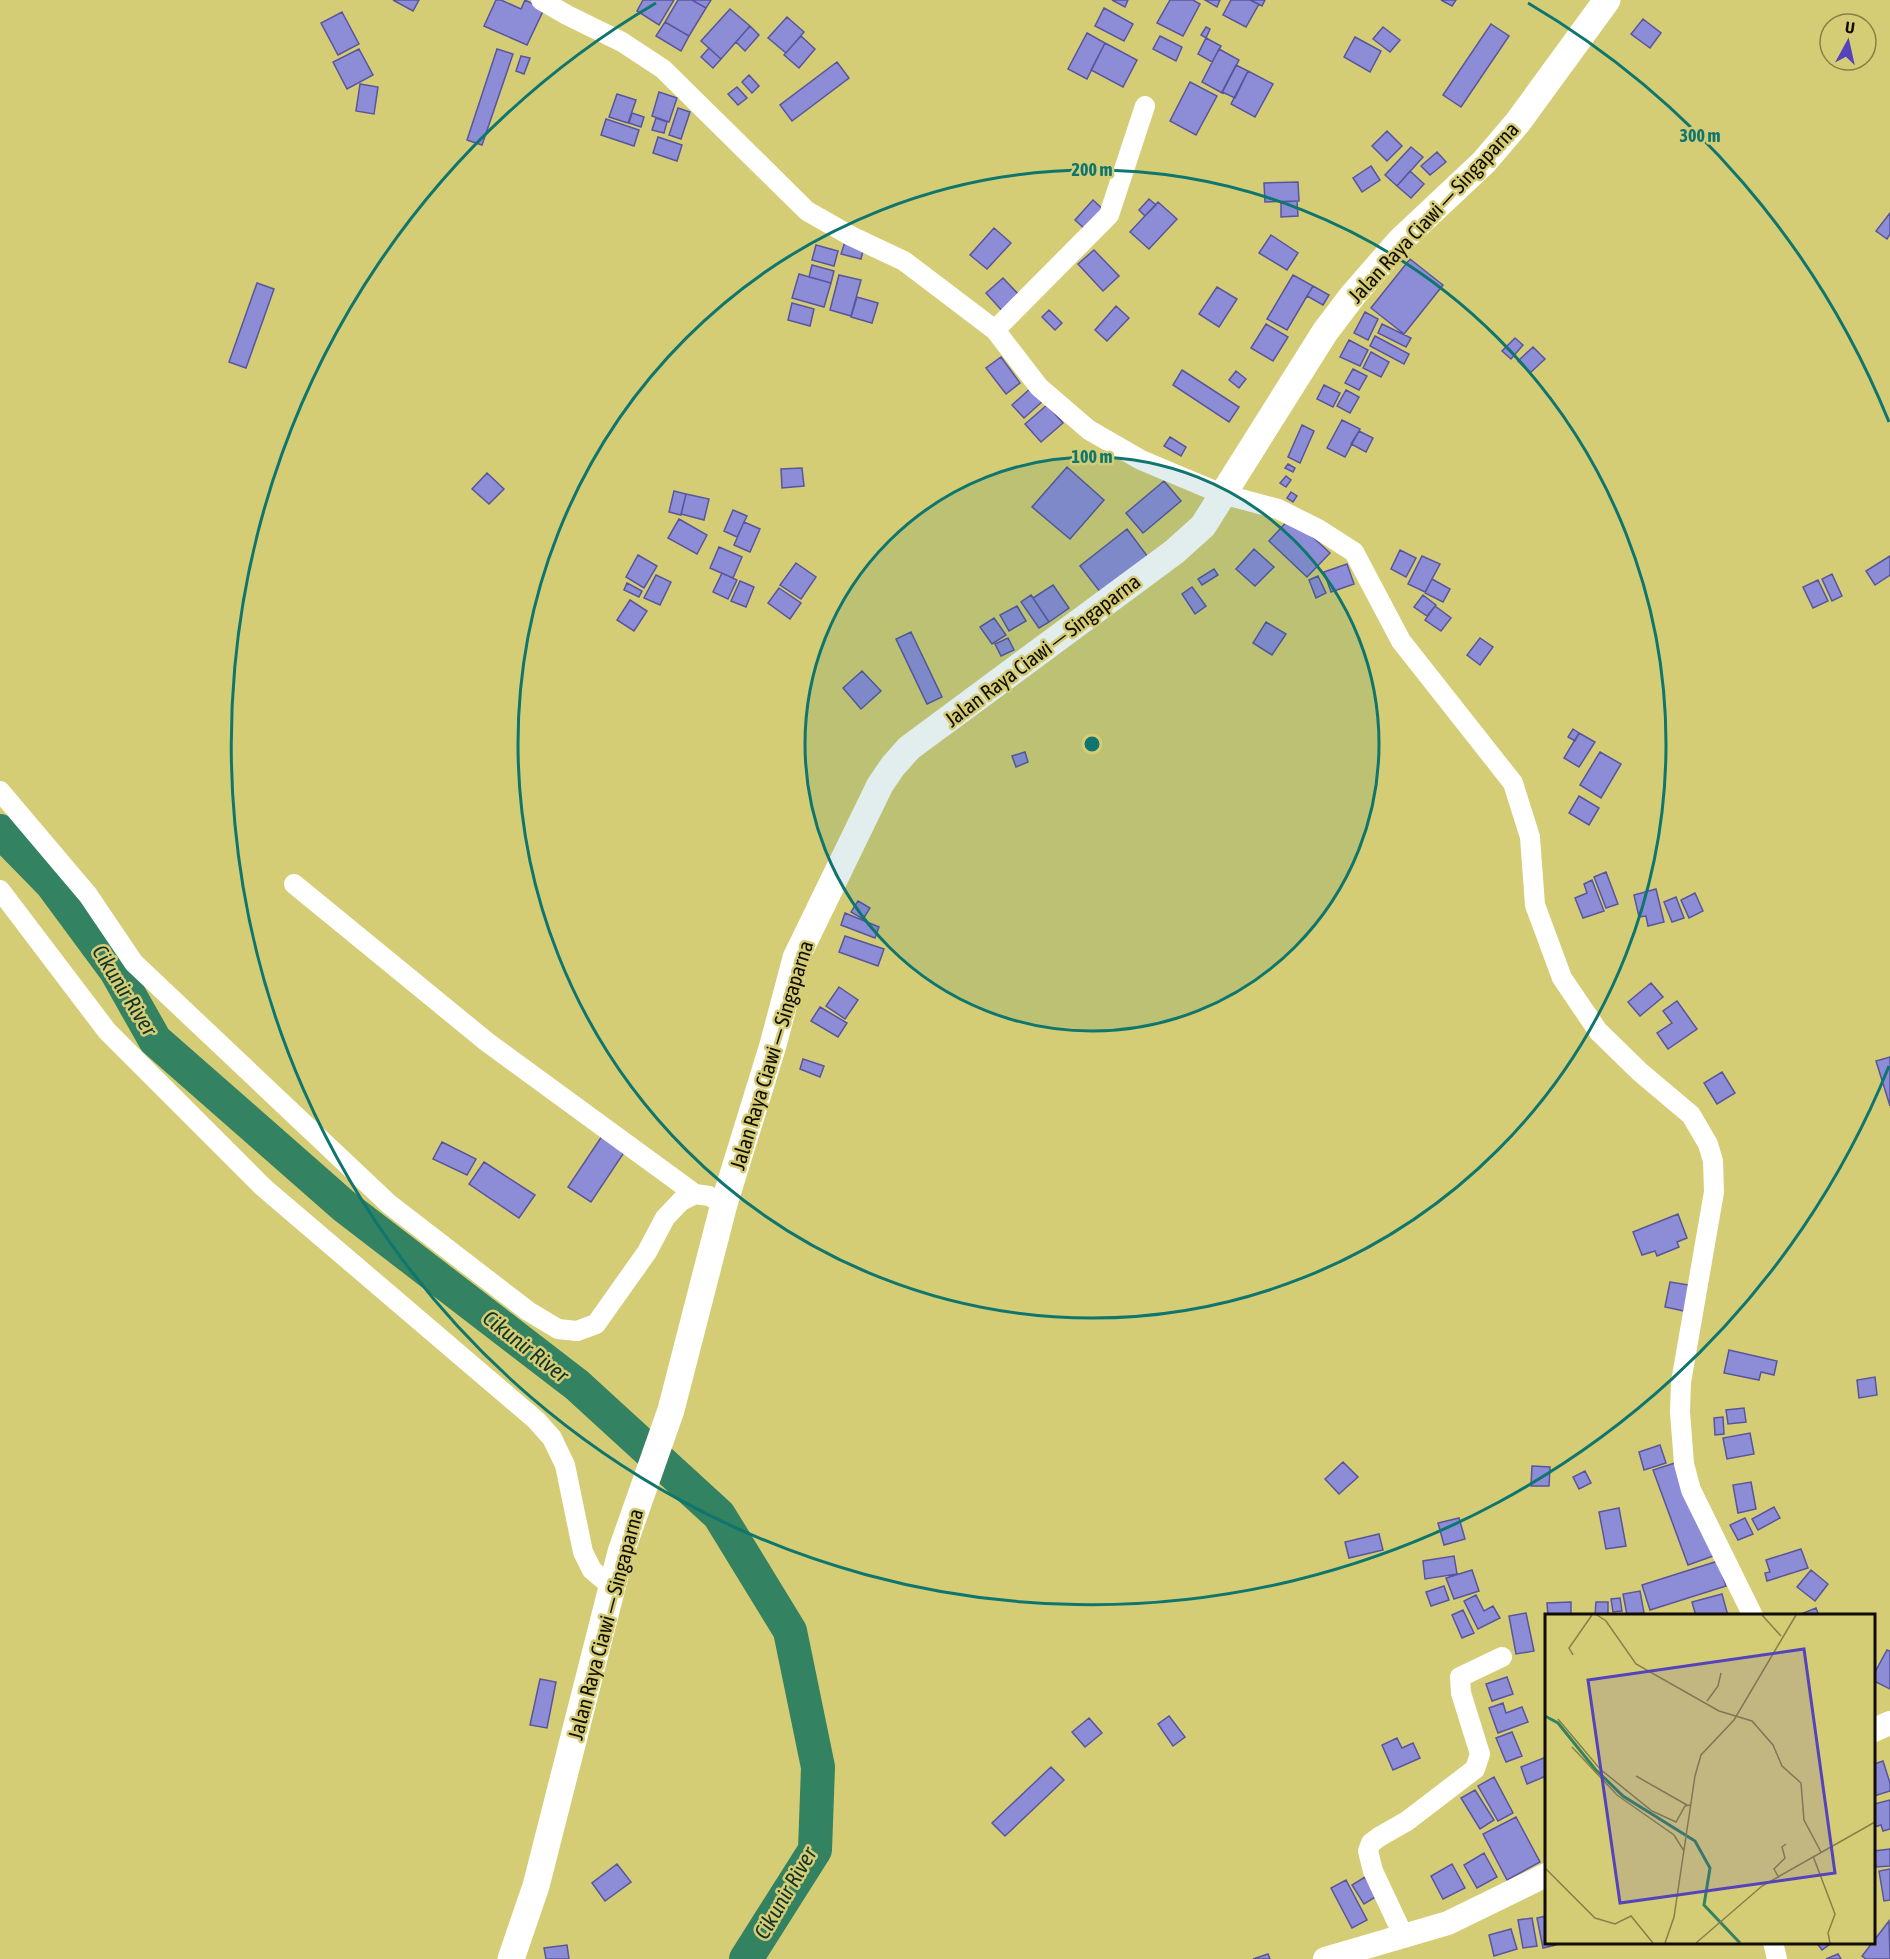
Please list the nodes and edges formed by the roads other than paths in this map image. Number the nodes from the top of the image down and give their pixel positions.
1 (541, 0) edge
2 (1607, 0) edge
3 (1144, 106) dead end
4 (995, 330) junction
5 (1222, 494) junction
6 (0, 792) edge
7 (294, 884) dead end
8 (0, 890) edge
9 (695, 1194) junction
10 (724, 1204) junction
11 (612, 1587) junction
12 (1752, 1614) edge
13 (1502, 1657) dead end
14 (1890, 1723) edge
15 (1875, 1730) edge
16 (1545, 1875) edge
17 (1404, 1937) junction
18 (1773, 1944) edge
19 (511, 1959) edge
20 (1325, 1959) edge
21 (1777, 1959) edge

1 - 4 street
2 - 5 main road, Jalan Raya Ciawi — Singaparna
3 - 4 street
4 - 5 street
5 - 10 main road, Jalan Raya Ciawi — Singaparna
5 - 12 street
6 - 9 street
7 - 9 street
8 - 11 street
9 - 10 street
10 - 11 main road, Jalan Raya Ciawi — Singaparna
11 - 19 main road, Jalan Raya Ciawi — Singaparna
13 - 17 street
14 - 15 street
16 - 17 street
17 - 20 street
18 - 21 street

